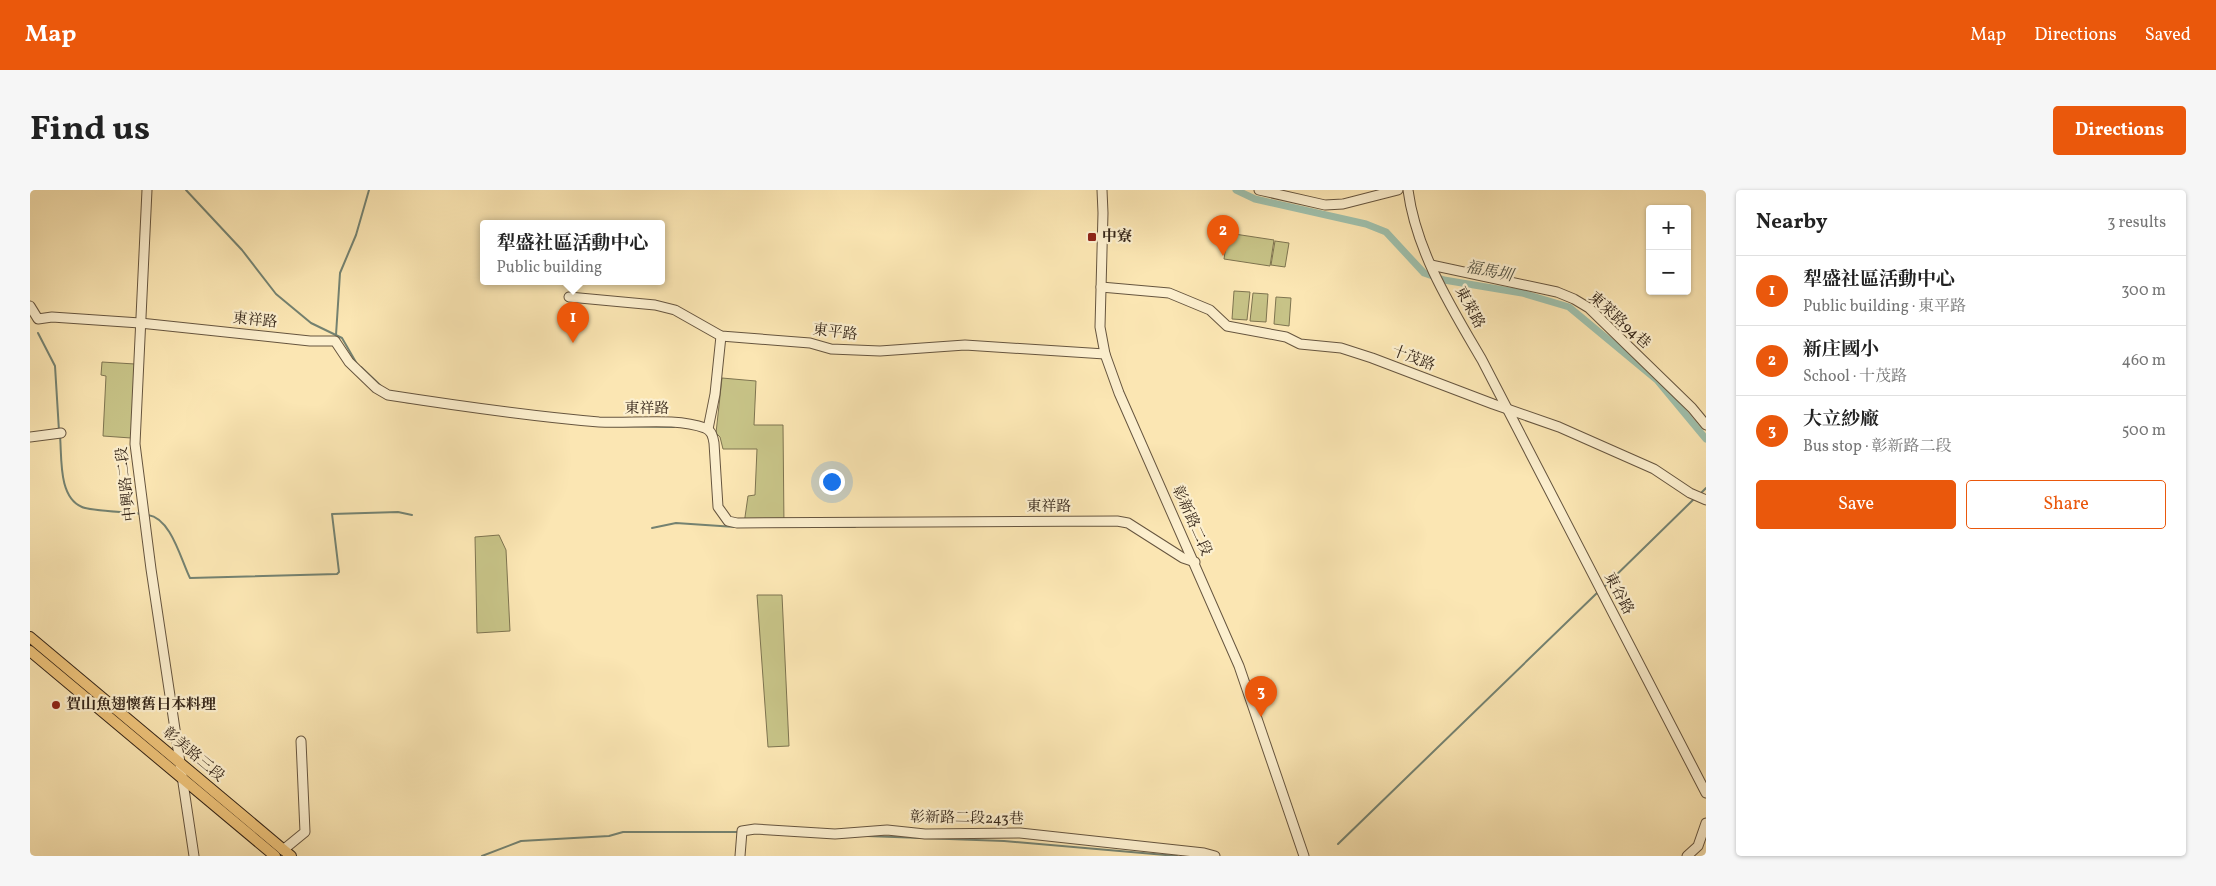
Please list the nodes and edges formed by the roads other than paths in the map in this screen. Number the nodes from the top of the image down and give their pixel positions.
1 (146, 190) edge
2 (1259, 190) edge
3 (1398, 190) edge
4 (1408, 190) edge
5 (1103, 191) edge
6 (1431, 265) junction
7 (1101, 287) junction
8 (569, 297) dead end
9 (30, 306) edge
10 (140, 322) junction
11 (721, 336) junction
12 (1105, 354) junction
13 (1505, 408) junction
14 (1706, 425) edge
15 (708, 429) junction
16 (61, 433) dead end
17 (30, 436) edge
18 (1706, 500) edge
19 (1195, 562) junction
20 (30, 638) edge
21 (30, 651) edge
22 (301, 741) dead end
23 (182, 772) junction
24 (1706, 793) edge
25 (1706, 823) edge
26 (283, 854) edge
27 (194, 856) edge
28 (740, 856) edge
29 (1215, 856) edge
30 (1304, 856) edge
31 (1687, 856) edge

1 - 10 street, 中興路二段
2 - 3 street
4 - 6 street, 東萊路
5 - 7 street, 彰新路二段
6 - 13 street, 東萊路
6 - 14 street, 東萊路94巷
7 - 12 street, 彰新路二段
7 - 13 street, 十茂路
8 - 11 street, 東平路
9 - 10 street, 東祥路
10 - 15 street, 東祥路
10 - 23 street, 中興路二段
11 - 12 street, 東平路
11 - 15 street
12 - 19 street, 彰新路二段
13 - 18 street, 十茂路
13 - 24 street, 東谷路
15 - 19 street, 東祥路
16 - 17 street
19 - 30 street, 彰新路二段
20 - 23 main road, 彰美路三段
21 - 23 main road, 彰美路三段
22 - 26 street
23 - 26 main road, 彰美路三段
23 - 27 street, 中興路二段
25 - 31 street
28 - 29 street, 彰新路二段243巷

